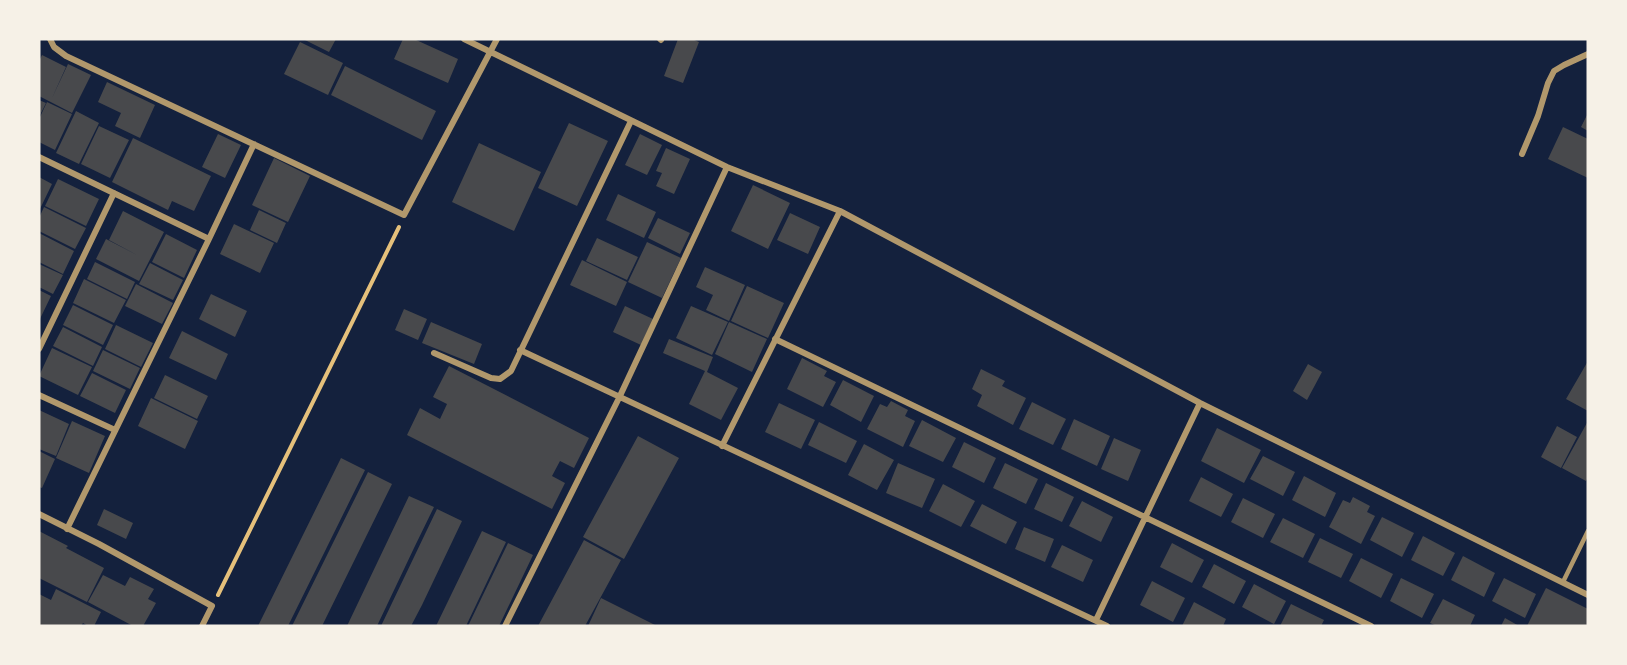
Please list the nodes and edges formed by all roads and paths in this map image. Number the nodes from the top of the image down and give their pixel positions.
1 (50, 39) edge
2 (464, 39) edge
3 (497, 39) edge
4 (491, 53) junction
5 (1588, 54) edge
6 (631, 121) junction
7 (254, 144) junction
8 (1522, 154) dead end
9 (39, 157) edge
10 (727, 167) junction
11 (114, 193) junction
12 (840, 211) junction
13 (405, 215) junction
14 (209, 239) junction
15 (775, 339) junction
16 (39, 349) edge
17 (520, 350) junction
18 (434, 353) dead end
19 (39, 395) edge
20 (619, 398) junction
21 (1200, 403) junction
22 (115, 430) junction
23 (722, 446) junction
24 (39, 514) edge
25 (1145, 517) junction
26 (68, 529) junction
27 (1588, 531) edge
28 (1563, 582) junction
29 (1588, 595) edge
30 (212, 606) junction
31 (1096, 620) junction
32 (202, 626) edge
33 (505, 626) edge
34 (1107, 626) edge
35 (1371, 626) edge

1 - 7 street
2 - 4 street
3 - 4 street
4 - 6 street
4 - 13 street
5 - 8 street
6 - 10 street
6 - 17 street
7 - 13 street
7 - 14 street
9 - 11 street
10 - 12 street
10 - 20 street
11 - 14 street
11 - 16 street
12 - 15 street
12 - 21 street
13 - 30 path
14 - 22 street
15 - 23 street
15 - 25 street
17 - 18 street
17 - 20 street
19 - 22 street
20 - 23 street
20 - 33 street
21 - 25 street
21 - 28 street
22 - 26 street
23 - 31 street
24 - 26 street
25 - 31 street
25 - 35 street
26 - 30 street
27 - 28 lane
28 - 29 street
30 - 32 street
31 - 34 street

